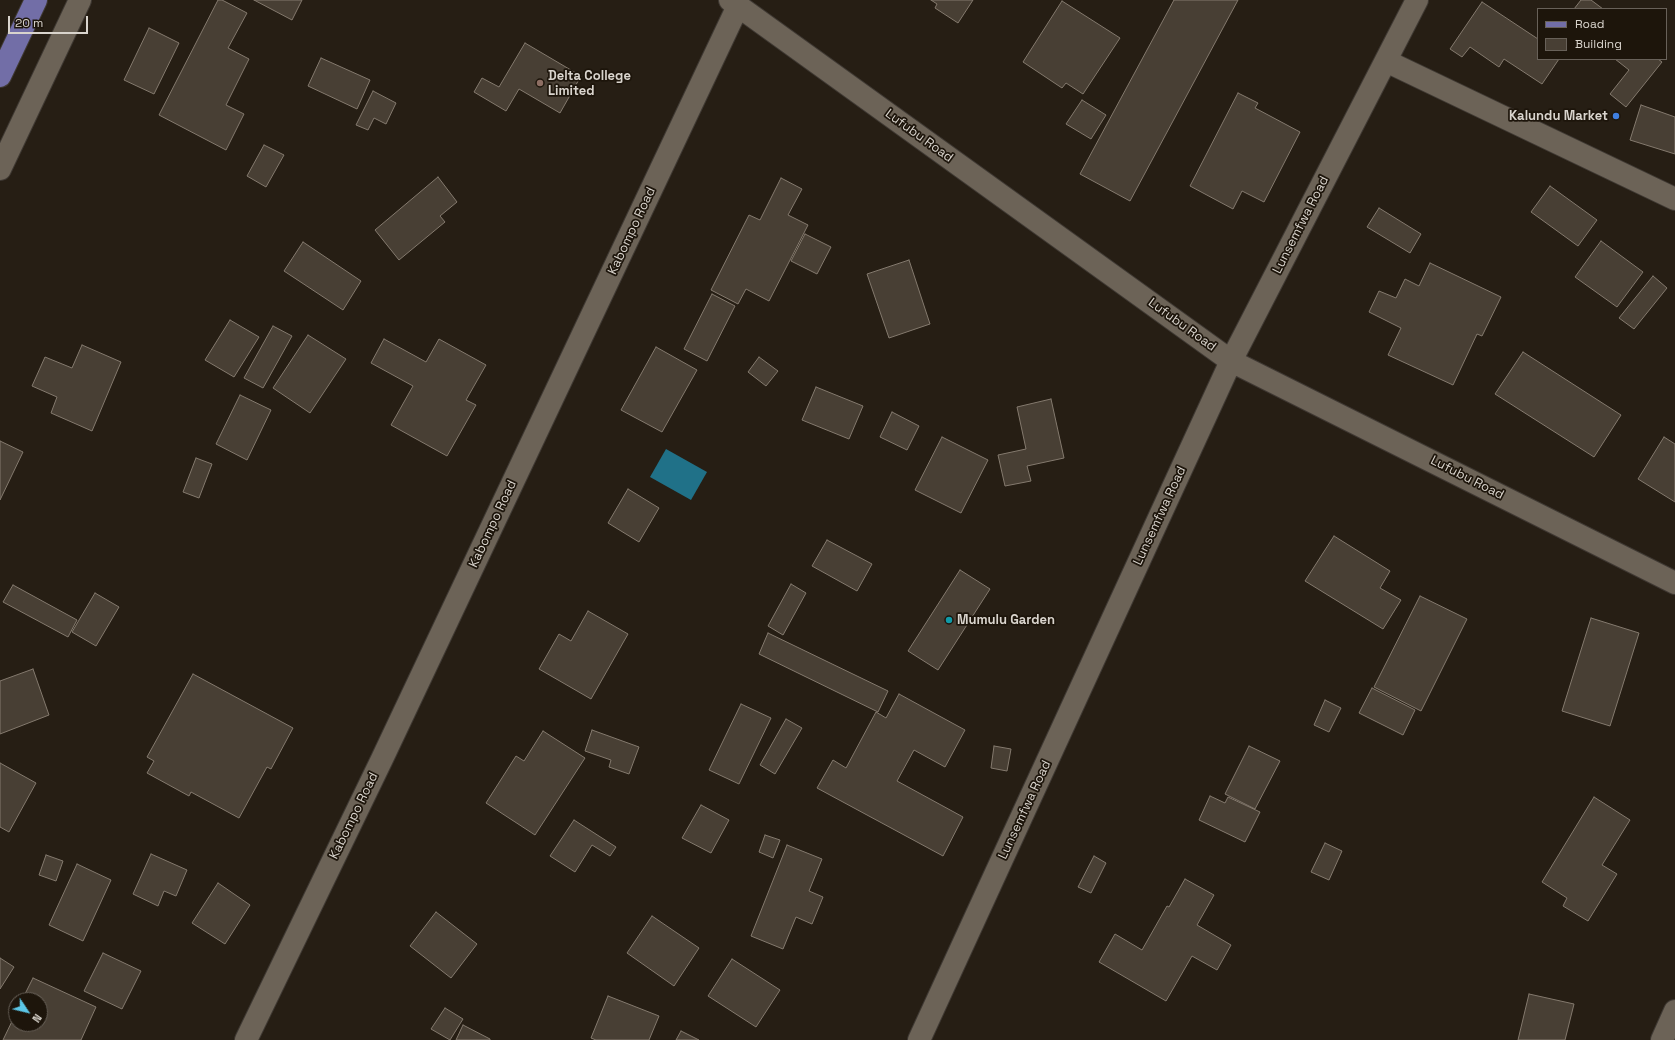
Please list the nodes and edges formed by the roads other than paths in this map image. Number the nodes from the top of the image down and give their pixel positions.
1 (36, 0) edge
2 (80, 0) edge
3 (1417, 0) edge
4 (734, 3) edge
5 (1386, 61) junction
6 (0, 76) edge
7 (0, 169) edge
8 (1675, 199) edge
9 (1231, 361) junction
10 (1675, 583) edge
11 (1675, 1011) edge
12 (246, 1040) edge
13 (919, 1040) edge
14 (1662, 1040) edge

1 - 6 main road
2 - 7 street
3 - 5 street, Lunsemfwa Road
4 - 9 street, Lufubu Road
4 - 12 street, Kabompo Road
5 - 8 street
5 - 9 street, Lunsemfwa Road
9 - 10 street, Lufubu Road
9 - 13 street, Lunsemfwa Road
11 - 14 street

